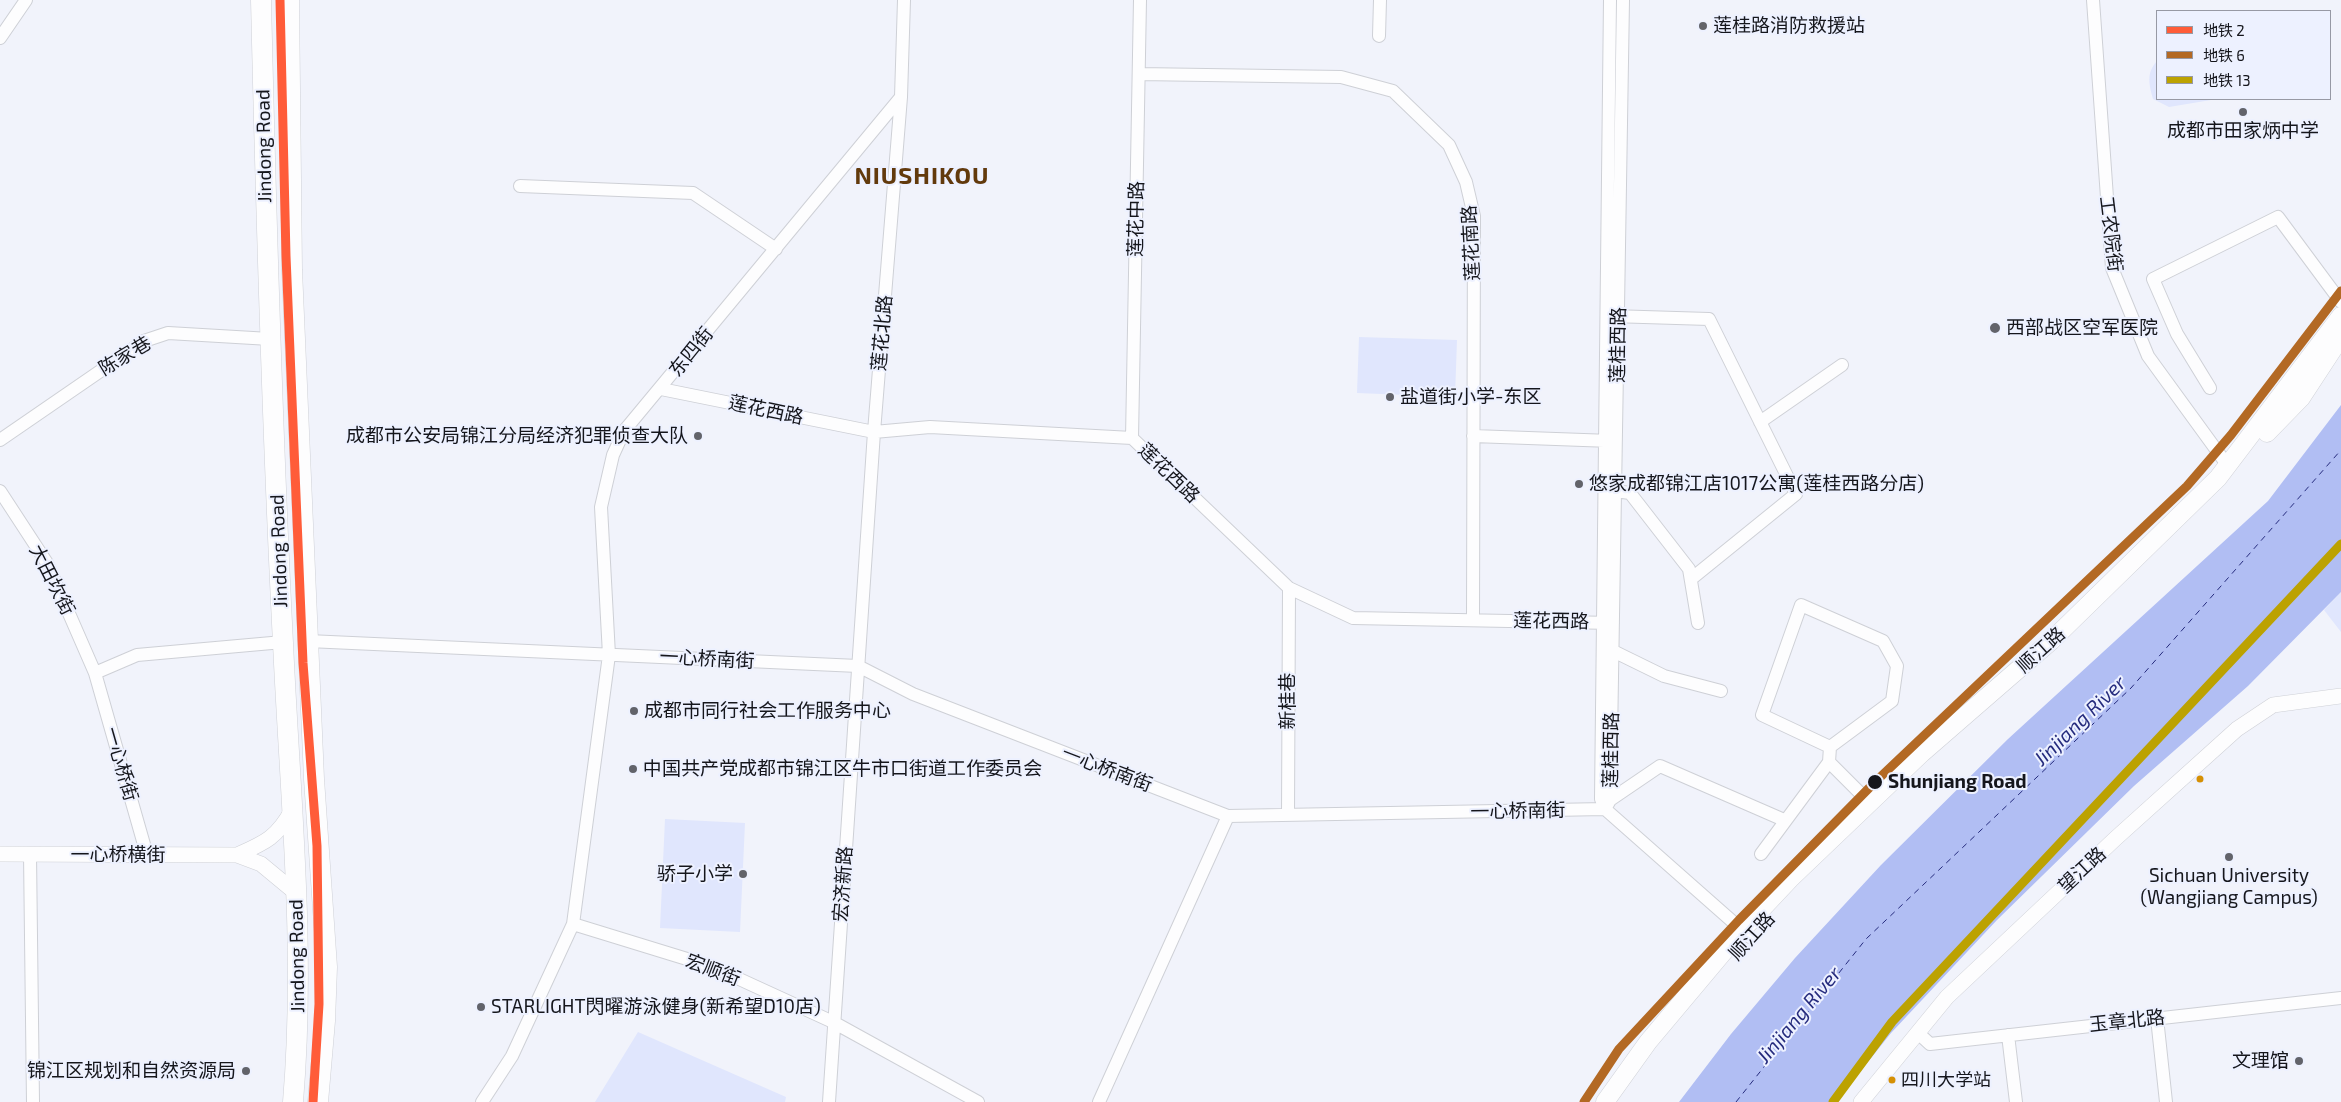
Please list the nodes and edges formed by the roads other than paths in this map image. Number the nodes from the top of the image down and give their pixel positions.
1 (26, 0) edge
2 (261, 0) edge
3 (289, 0) edge
4 (904, 0) edge
5 (1140, 0) edge
6 (1380, 0) edge
7 (1610, 0) edge
8 (1623, 0) edge
9 (2093, 0) edge
10 (1379, 36) dead end
11 (0, 38) edge
12 (1139, 74) junction
13 (901, 97) junction
14 (520, 186) dead end
15 (776, 249) junction
16 (2341, 302) edge
17 (1612, 316) junction
18 (2341, 316) edge
19 (2341, 336) edge
20 (270, 339) junction
21 (1842, 365) dead end
22 (661, 388) junction
23 (2210, 388) dead end
24 (1760, 422) junction
25 (874, 432) junction
26 (1473, 436) junction
27 (1132, 438) junction
28 (0, 440) edge
29 (1610, 441) junction
30 (2228, 466) junction
31 (0, 491) edge
32 (1615, 491) junction
33 (1691, 579) junction
34 (1289, 588) junction
35 (1473, 620) junction
36 (1608, 623) junction
37 (1698, 623) dead end
38 (308, 641) junction
39 (283, 642) junction
40 (1613, 651) junction
41 (609, 655) junction
42 (858, 666) junction
43 (95, 673) junction
44 (1721, 691) dead end
45 (2341, 696) edge
46 (1830, 747) junction
47 (1830, 762) junction
48 (1869, 802) junction
49 (1608, 805) junction
50 (315, 808) junction
51 (292, 810) junction
52 (1288, 815) junction
53 (1228, 816) junction
54 (1784, 820) junction
55 (0, 854) edge
56 (30, 854) junction
57 (1761, 854) dead end
58 (147, 855) junction
59 (237, 855) junction
60 (296, 893) junction
61 (323, 915) junction
62 (297, 917) junction
63 (573, 924) junction
64 (1746, 934) junction
65 (2341, 998) edge
66 (2157, 1018) junction
67 (833, 1022) junction
68 (1918, 1033) junction
69 (2008, 1034) junction
70 (33, 1102) edge
71 (293, 1102) edge
72 (318, 1102) edge
73 (482, 1102) edge
74 (829, 1102) edge
75 (978, 1102) edge
76 (1099, 1102) edge
77 (1605, 1102) edge
78 (1617, 1102) edge
79 (1861, 1102) edge
80 (2016, 1102) edge
81 (2166, 1102) edge

1 - 11 street
2 - 20 main road, Jindong Road
3 - 38 main road, Jindong Road
4 - 13 street, 莲花北路
5 - 12 street, 莲花中路
6 - 10 street
7 - 17 street, 莲桂西路
8 - 17 street, 莲桂西路
9 - 30 street, 工农院街
12 - 26 street, 莲花南路
12 - 27 street, 莲花中路
13 - 15 street, 东四街
13 - 25 street, 莲花北路
14 - 15 street
15 - 22 street, 东四街
16 - 23 street
17 - 24 street
17 - 29 street, 莲桂西路
18 - 30 main road, 顺江路
19 - 64 main road, 顺江路
20 - 28 street, 陈家巷
20 - 39 main road, Jindong Road
21 - 24 street
22 - 25 street, 莲花西路
22 - 41 street, 东四街
24 - 33 street
25 - 27 street, 莲花西路
25 - 42 street, 莲花北路
26 - 29 street
26 - 35 street, 莲花南路
27 - 34 street, 莲花西路
29 - 32 street, 莲桂西路
29 - 36 street, 莲桂西路
30 - 48 main road, 顺江路
31 - 43 street, 大田坎街
32 - 33 street
32 - 36 street, 莲桂西路
33 - 37 street
34 - 35 street, 莲花西路
34 - 52 street, 新桂巷
35 - 36 street, 莲花西路
36 - 40 street, 莲桂西路
36 - 49 street, 莲桂西路
38 - 41 street, 一心桥南街
38 - 50 main road, Jindong Road
39 - 43 street
39 - 51 main road, Jindong Road
40 - 44 street
40 - 49 street, 莲桂西路
41 - 42 street, 一心桥南街
41 - 63 street, 东四街
42 - 53 street, 一心桥南街
42 - 67 street, 宏济新路
43 - 58 street, 一心桥街
45 - 68 street, 望江路
46 - 46 street
46 - 47 street
47 - 48 street
47 - 54 street
48 - 64 main road, 顺江路
49 - 52 street, 一心桥南街
49 - 54 street
49 - 64 street
50 - 51 main road
50 - 61 main road, Jindong Road
51 - 59 street, 一心桥横街
51 - 60 main road, Jindong Road
52 - 53 street, 一心桥南街
53 - 76 street
54 - 57 street
55 - 56 street, 一心桥横街
56 - 58 street, 一心桥横街
56 - 70 street
58 - 59 street, 一心桥横街
59 - 60 street, 一心桥横街
60 - 62 main road, Jindong Road
61 - 62 main road
61 - 72 main road, Jindong Road
62 - 71 main road, Jindong Road
63 - 67 street, 宏顺街
63 - 73 street, 东四街
64 - 77 main road, 顺江路
64 - 78 main road, 顺江路
65 - 66 street, 玉章北路
66 - 69 street, 玉章北路
66 - 81 street
67 - 74 street, 宏济新路
67 - 75 street, 宏顺街
68 - 69 street, 玉章北路
68 - 79 street, 望江路
69 - 80 street

